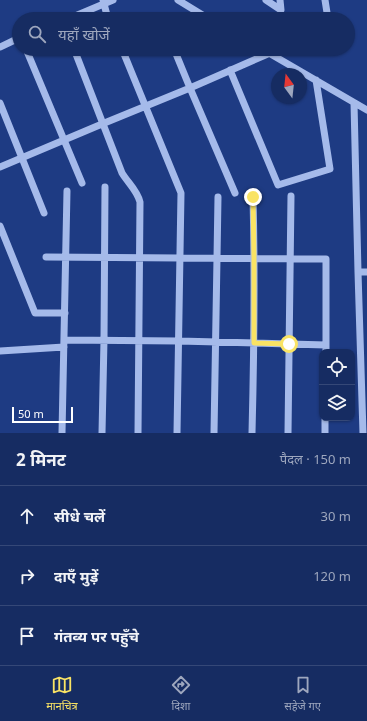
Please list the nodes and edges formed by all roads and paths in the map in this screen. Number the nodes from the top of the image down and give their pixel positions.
1 (113, 0) edge
2 (178, 0) edge
3 (266, 0) edge
4 (280, 0) edge
5 (325, 0) edge
6 (103, 2) edge
7 (82, 12) edge
8 (106, 12) edge
9 (198, 12) edge
10 (327, 12) edge
11 (12, 41) edge
12 (0, 47) edge
13 (29, 56) edge
14 (77, 56) edge
15 (126, 56) edge
16 (177, 56) edge
17 (263, 56) edge
18 (275, 56) edge
19 (230, 70) junction
20 (316, 80) junction
21 (190, 88) junction
22 (0, 103) edge
23 (354, 103) junction
24 (146, 107) junction
25 (367, 110) edge
26 (102, 124) junction
27 (64, 140) junction
28 (22, 158) junction
29 (0, 167) edge
30 (82, 183) dead end
31 (105, 187) dead end
32 (67, 191) dead end
33 (235, 193) dead end
34 (291, 196) dead end
35 (218, 197) dead end
36 (253, 197) dead end
37 (44, 213) dead end
38 (1, 230) edge
39 (46, 257) dead end
40 (66, 257) junction
41 (104, 258) junction
42 (140, 258) junction
43 (180, 258) junction
44 (217, 258) junction
45 (254, 258) junction
46 (290, 258) junction
47 (358, 272) junction
48 (367, 272) edge
49 (65, 313) junction
50 (104, 340) junction
51 (139, 340) junction
52 (178, 341) junction
53 (215, 342) junction
54 (254, 343) junction
55 (64, 344) junction
56 (289, 344) junction
57 (326, 348) edge
58 (0, 351) edge
59 (364, 378) edge
60 (325, 421) edge
61 (62, 433) edge
62 (102, 433) edge
63 (138, 433) edge
64 (177, 433) edge
65 (214, 433) edge
66 (252, 433) edge
67 (288, 433) edge
68 (325, 433) edge
69 (363, 433) edge

1 - 6 street
2 - 9 street
3 - 4 street
5 - 10 street
6 - 7 street
6 - 8 street
11 - 12 street
13 - 27 street
14 - 26 street
15 - 24 street
16 - 21 street
17 - 19 street
18 - 20 street
19 - 20 street
19 - 21 street
20 - 23 street
21 - 24 street
21 - 33 street
22 - 28 street
23 - 25 street
23 - 47 street
24 - 26 street
24 - 43 street
26 - 27 street
26 - 42 street
27 - 28 street
27 - 30 street
28 - 29 street
28 - 37 street
31 - 41 street
32 - 40 street
34 - 46 street
35 - 44 street
36 - 45 street
38 - 49 street
39 - 40 street
40 - 41 street
40 - 49 street
41 - 42 street
41 - 50 street
42 - 43 street
42 - 51 street
43 - 44 street
43 - 52 street
44 - 45 street
44 - 53 street
45 - 46 street
45 - 54 street
46 - 56 street
46 - 57 street
47 - 48 street
47 - 59 street
49 - 55 street
50 - 51 street
50 - 55 street
50 - 62 street
51 - 52 street
51 - 63 street
52 - 53 street
52 - 64 street
53 - 54 street
53 - 65 street
54 - 56 street
54 - 66 street
55 - 58 street
55 - 61 street
56 - 57 street
56 - 67 street
59 - 69 street
60 - 68 street

